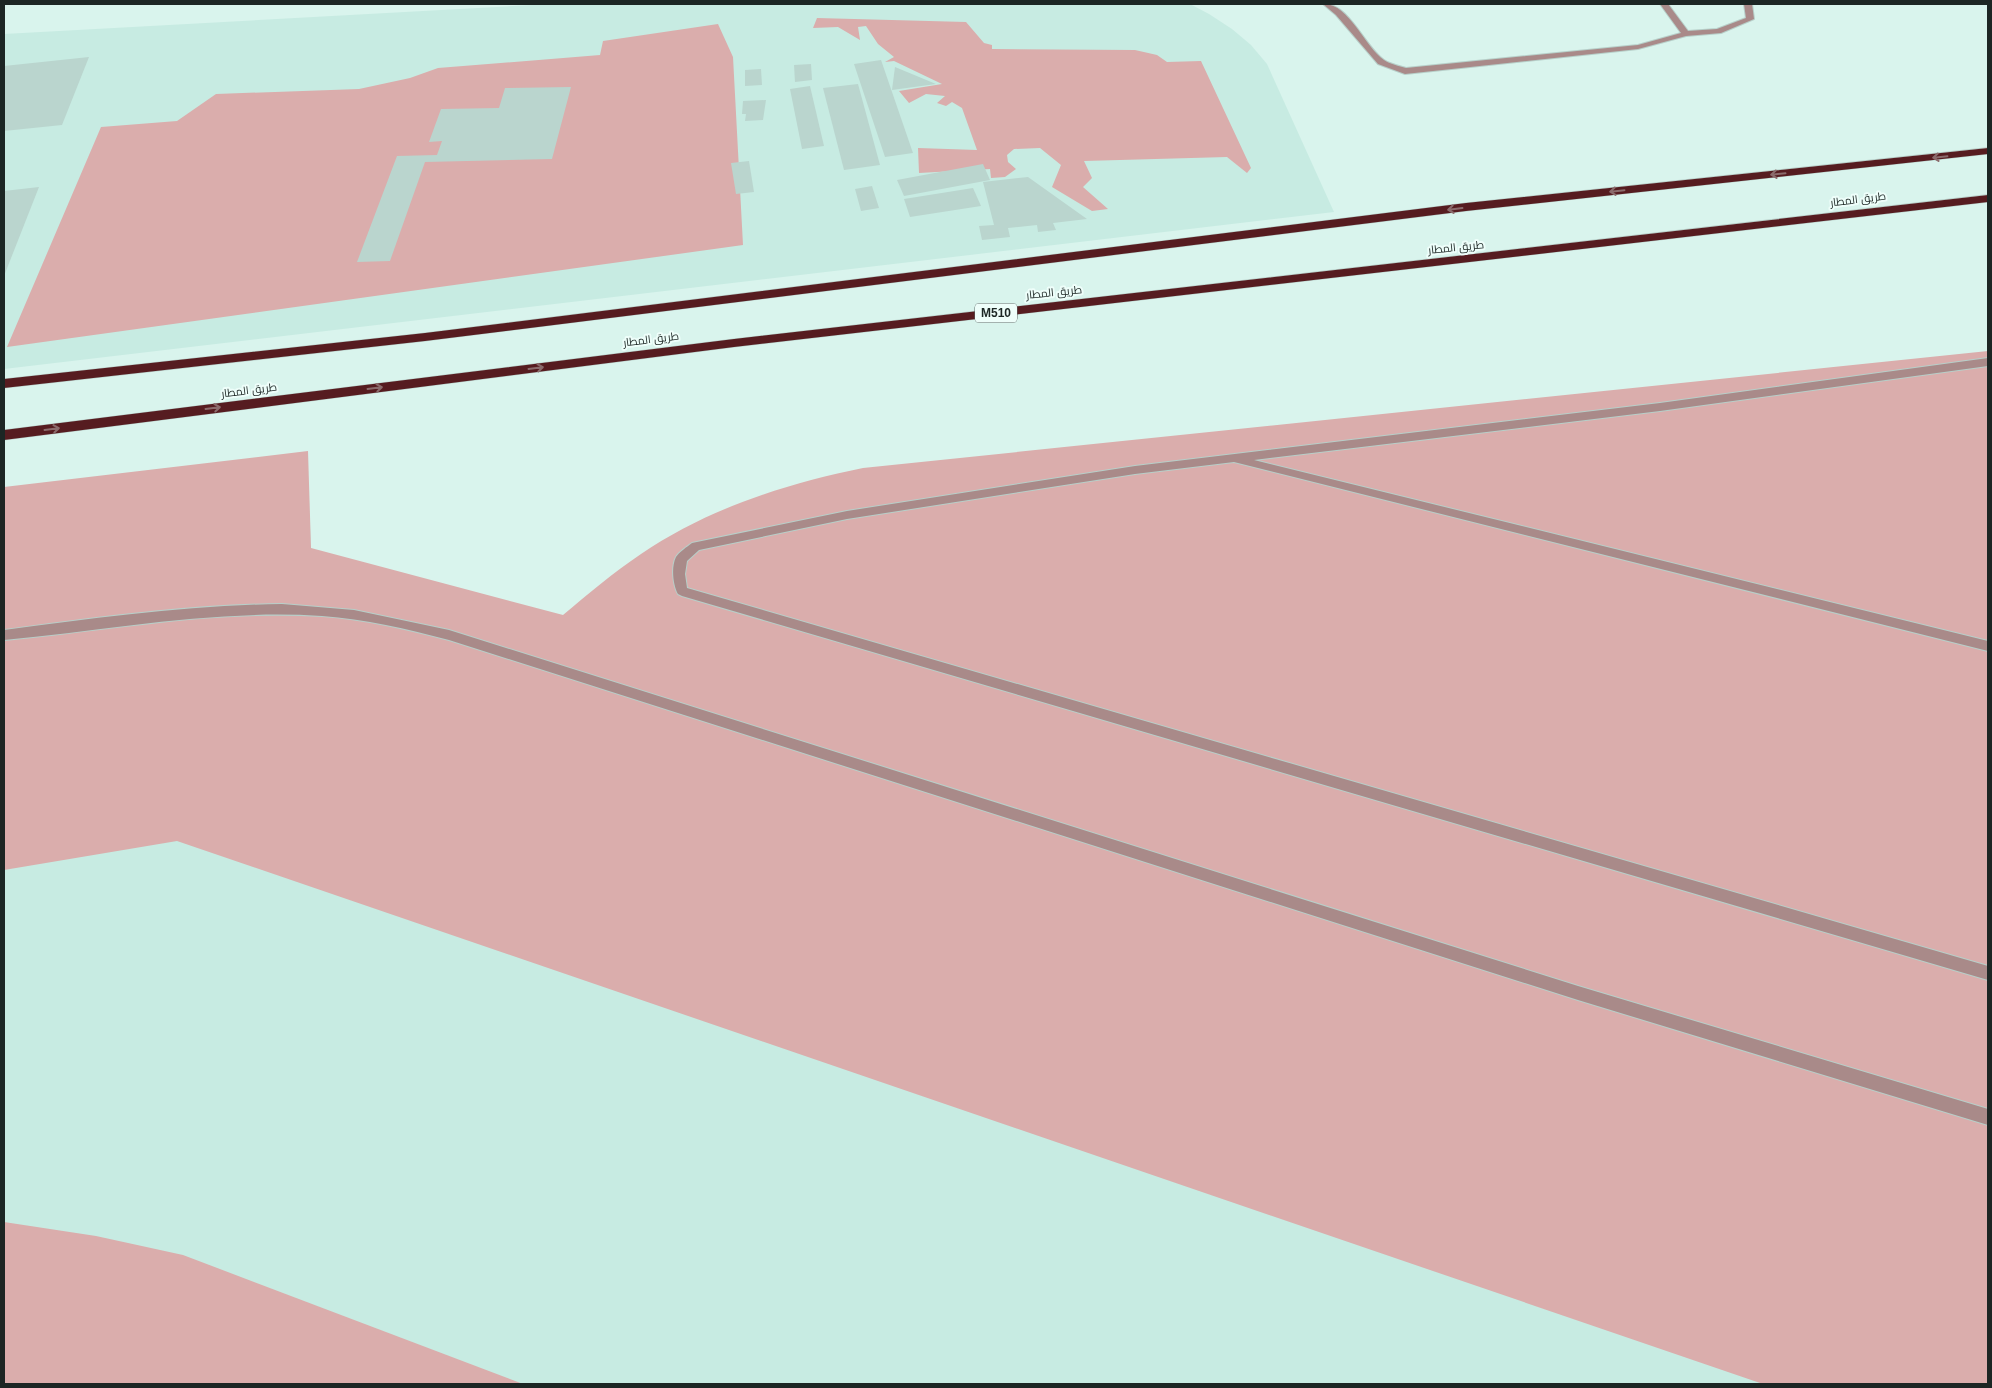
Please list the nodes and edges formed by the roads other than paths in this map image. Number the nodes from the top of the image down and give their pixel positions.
1 (1327, 4) edge
2 (1664, 4) edge
3 (1748, 4) edge
4 (1686, 34) junction
5 (1988, 151) edge
6 (1988, 198) edge
7 (1988, 362) edge
8 (4, 384) edge
9 (4, 435) edge
10 (1229, 458) junction
11 (4, 635) edge
12 (1988, 646) edge
13 (1988, 973) edge
14 (1988, 1117) edge

1 - 4 lane
2 - 4 lane
3 - 4 lane
5 -> 8 highway
9 -> 6 highway, طريق المطار / M510
7 - 10 lane
10 - 12 lane
10 - 13 lane
11 - 14 lane

